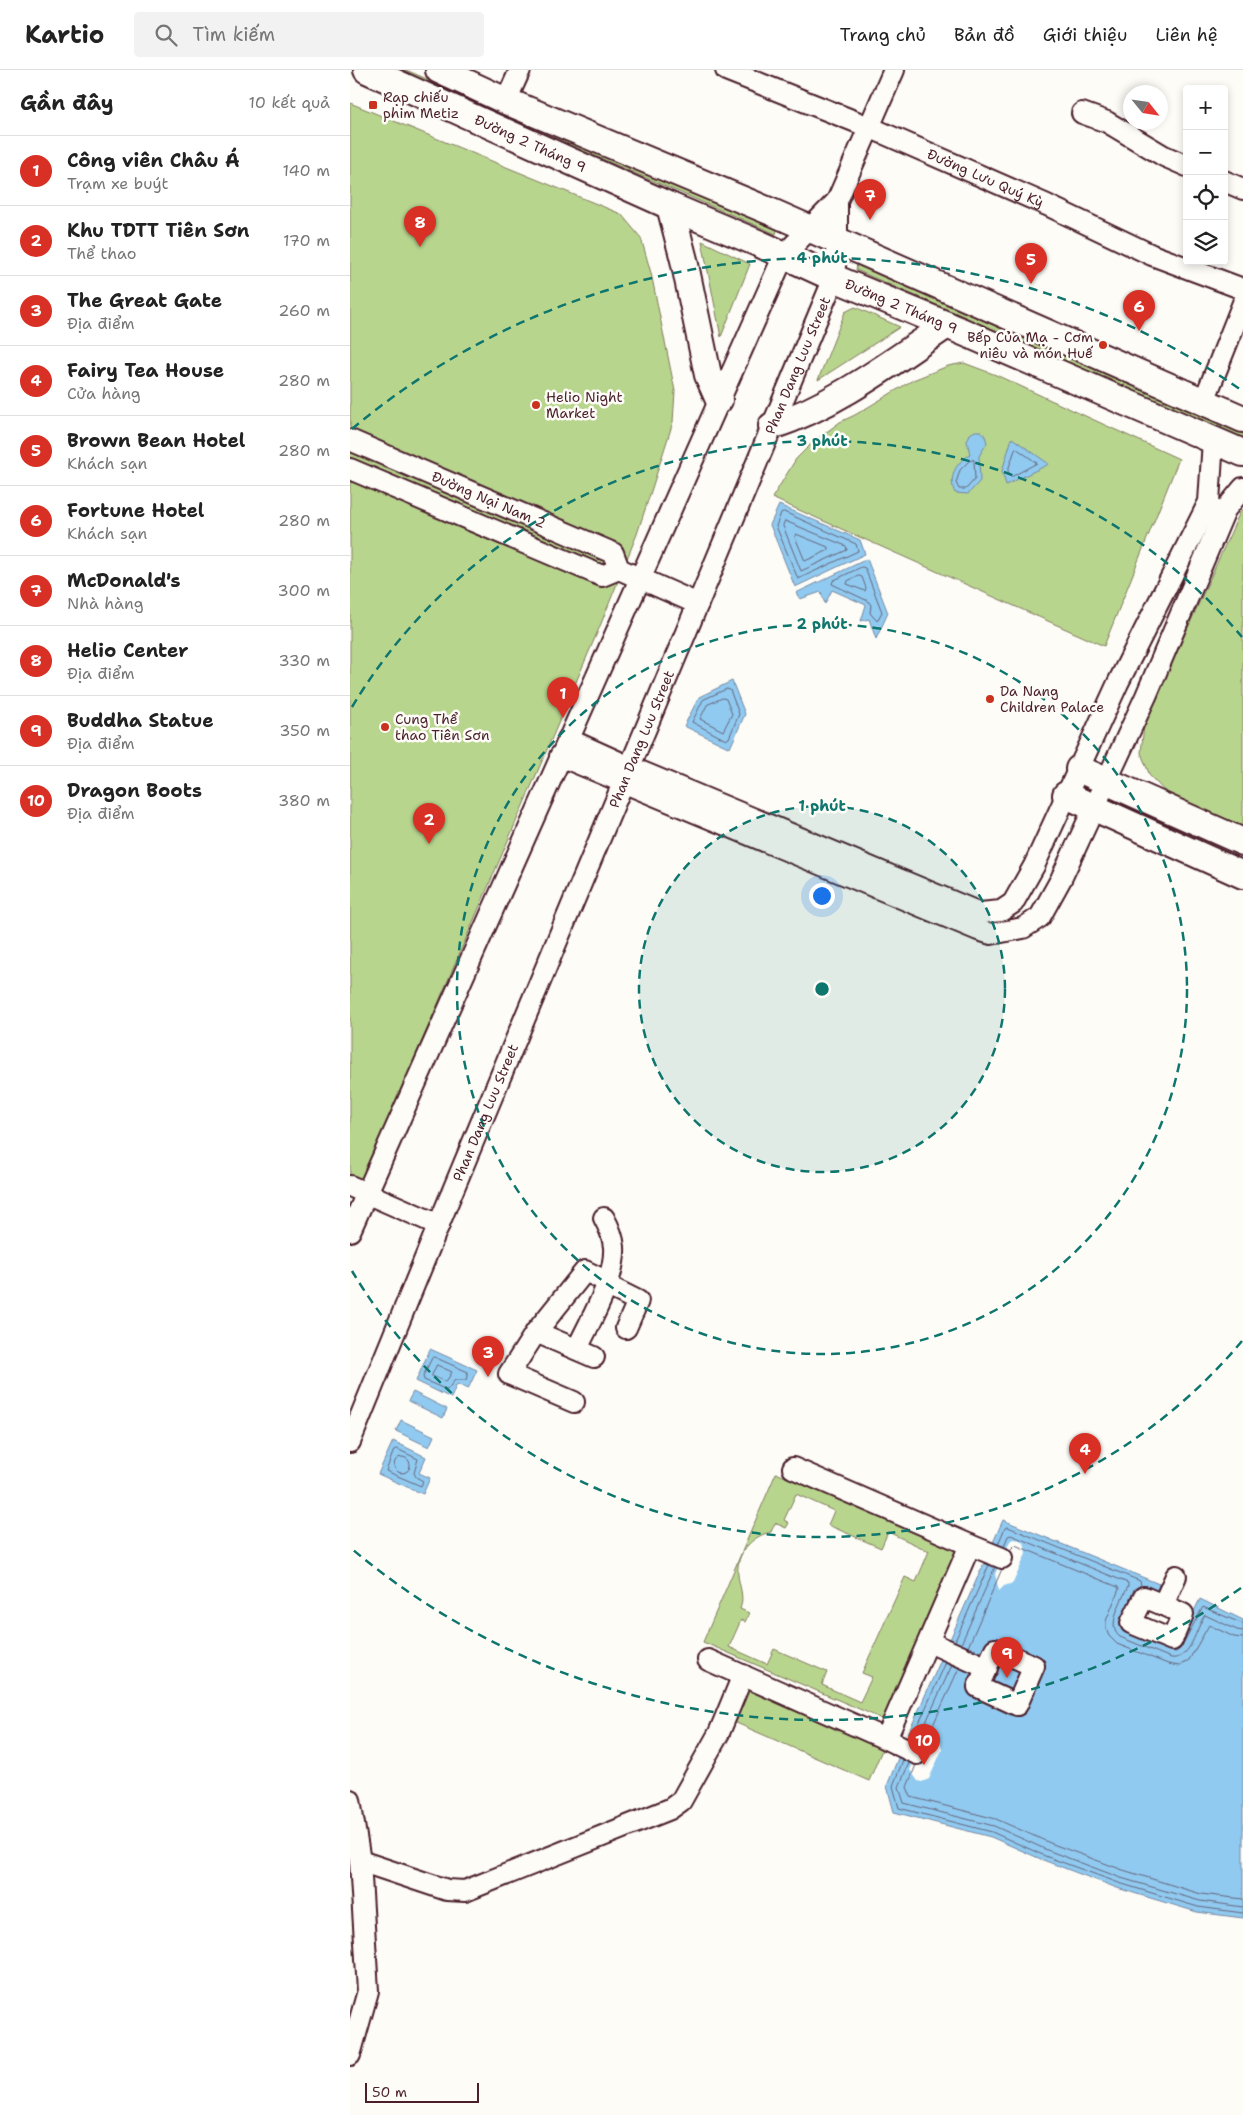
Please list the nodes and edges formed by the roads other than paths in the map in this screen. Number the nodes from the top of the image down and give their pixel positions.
1 (367, 70) edge
2 (439, 70) edge
3 (520, 70) edge
4 (726, 70) edge
5 (894, 70) edge
6 (506, 101) junction
7 (1082, 113) dead end
8 (869, 127) junction
9 (1183, 164) edge
10 (1228, 183) edge
11 (1243, 189) edge
12 (837, 201) junction
13 (670, 206) junction
14 (810, 229) junction
15 (838, 241) junction
16 (784, 255) junction
17 (834, 278) junction
18 (1243, 289) edge
19 (1243, 304) edge
20 (947, 325) junction
21 (719, 400) junction
22 (1204, 401) junction
23 (1243, 419) edge
24 (772, 426) junction
25 (350, 440) edge
26 (1213, 440) junction
27 (1243, 454) edge
28 (350, 469) edge
29 (1243, 488) edge
30 (620, 569) junction
31 (640, 578) junction
32 (698, 604) junction
33 (564, 747) junction
34 (1079, 769) junction
35 (627, 774) junction
36 (1106, 781) junction
37 (1066, 795) junction
38 (1094, 808) junction
39 (1243, 842) edge
40 (1243, 875) edge
41 (358, 1189) edge
42 (604, 1218) dead end
43 (439, 1225) junction
44 (350, 1231) edge
45 (607, 1283) junction
46 (626, 1328) dead end
47 (536, 1332) junction
48 (574, 1402) dead end
49 (350, 1442) edge
50 (793, 1468) dead end
51 (970, 1545) junction
52 (1002, 1558) dead end
53 (1176, 1576) dead end
54 (1163, 1605) dead end
55 (929, 1642) junction
56 (708, 1660) dead end
57 (987, 1668) dead end
58 (743, 1675) junction
59 (886, 1740) junction
60 (917, 1754) dead end
61 (350, 1800) edge
62 (360, 1860) junction
63 (350, 2055) edge

1 - 13 main road, Đường 2 Tháng 9
2 - 6 main road
3 - 6 street
4 - 8 street, Đường Lưu Quý Kỳ
5 - 8 street
6 - 14 main road
7 - 9 street
8 - 12 street
8 - 18 street, Đường Lưu Quý Kỳ
10 - 11 street
12 - 14 street
12 - 15 street, Phan Dang Luu Street
13 - 16 main road, Đường 2 Tháng 9
13 - 21 main road
14 - 15 main road
14 - 16 street
15 - 17 street, Phan Dang Luu Street
15 - 22 main road
16 - 17 main road, Đường 2 Tháng 9
16 - 21 street
17 - 20 main road, Đường 2 Tháng 9
17 - 24 street, Phan Dang Luu Street
19 - 22 street
20 - 24 main road
20 - 26 main road, Đường 2 Tháng 9
21 - 31 street
22 - 23 main road
24 - 32 street, Phan Dang Luu Street
25 - 30 street, Đường Nại Nam 2
26 - 27 main road, Đường 2 Tháng 9
26 - 34 street
28 - 30 street, Đường Nại Nam 2
29 - 36 street
30 - 31 street, Đường Nại Nam 2
31 - 32 street, Đường Nại Nam 2
31 - 33 street
32 - 35 street, Phan Dang Luu Street
33 - 35 street
33 - 41 street
34 - 36 main road
34 - 37 street
35 - 37 street
35 - 38 street
35 - 43 street, Phan Dang Luu Street
36 - 38 street
36 - 39 main road
37 - 38 main road
38 - 40 main road
41 - 43 street
41 - 44 street
42 - 45 street
43 - 49 street, Phan Dang Luu Street
45 - 46 street
45 - 47 street
45 - 47 street
47 - 48 street
50 - 51 street
51 - 52 street
51 - 55 street
53 - 54 street
55 - 57 street
55 - 59 street
56 - 58 street
58 - 59 street
58 - 62 street
59 - 60 street
61 - 62 street
62 - 63 street

